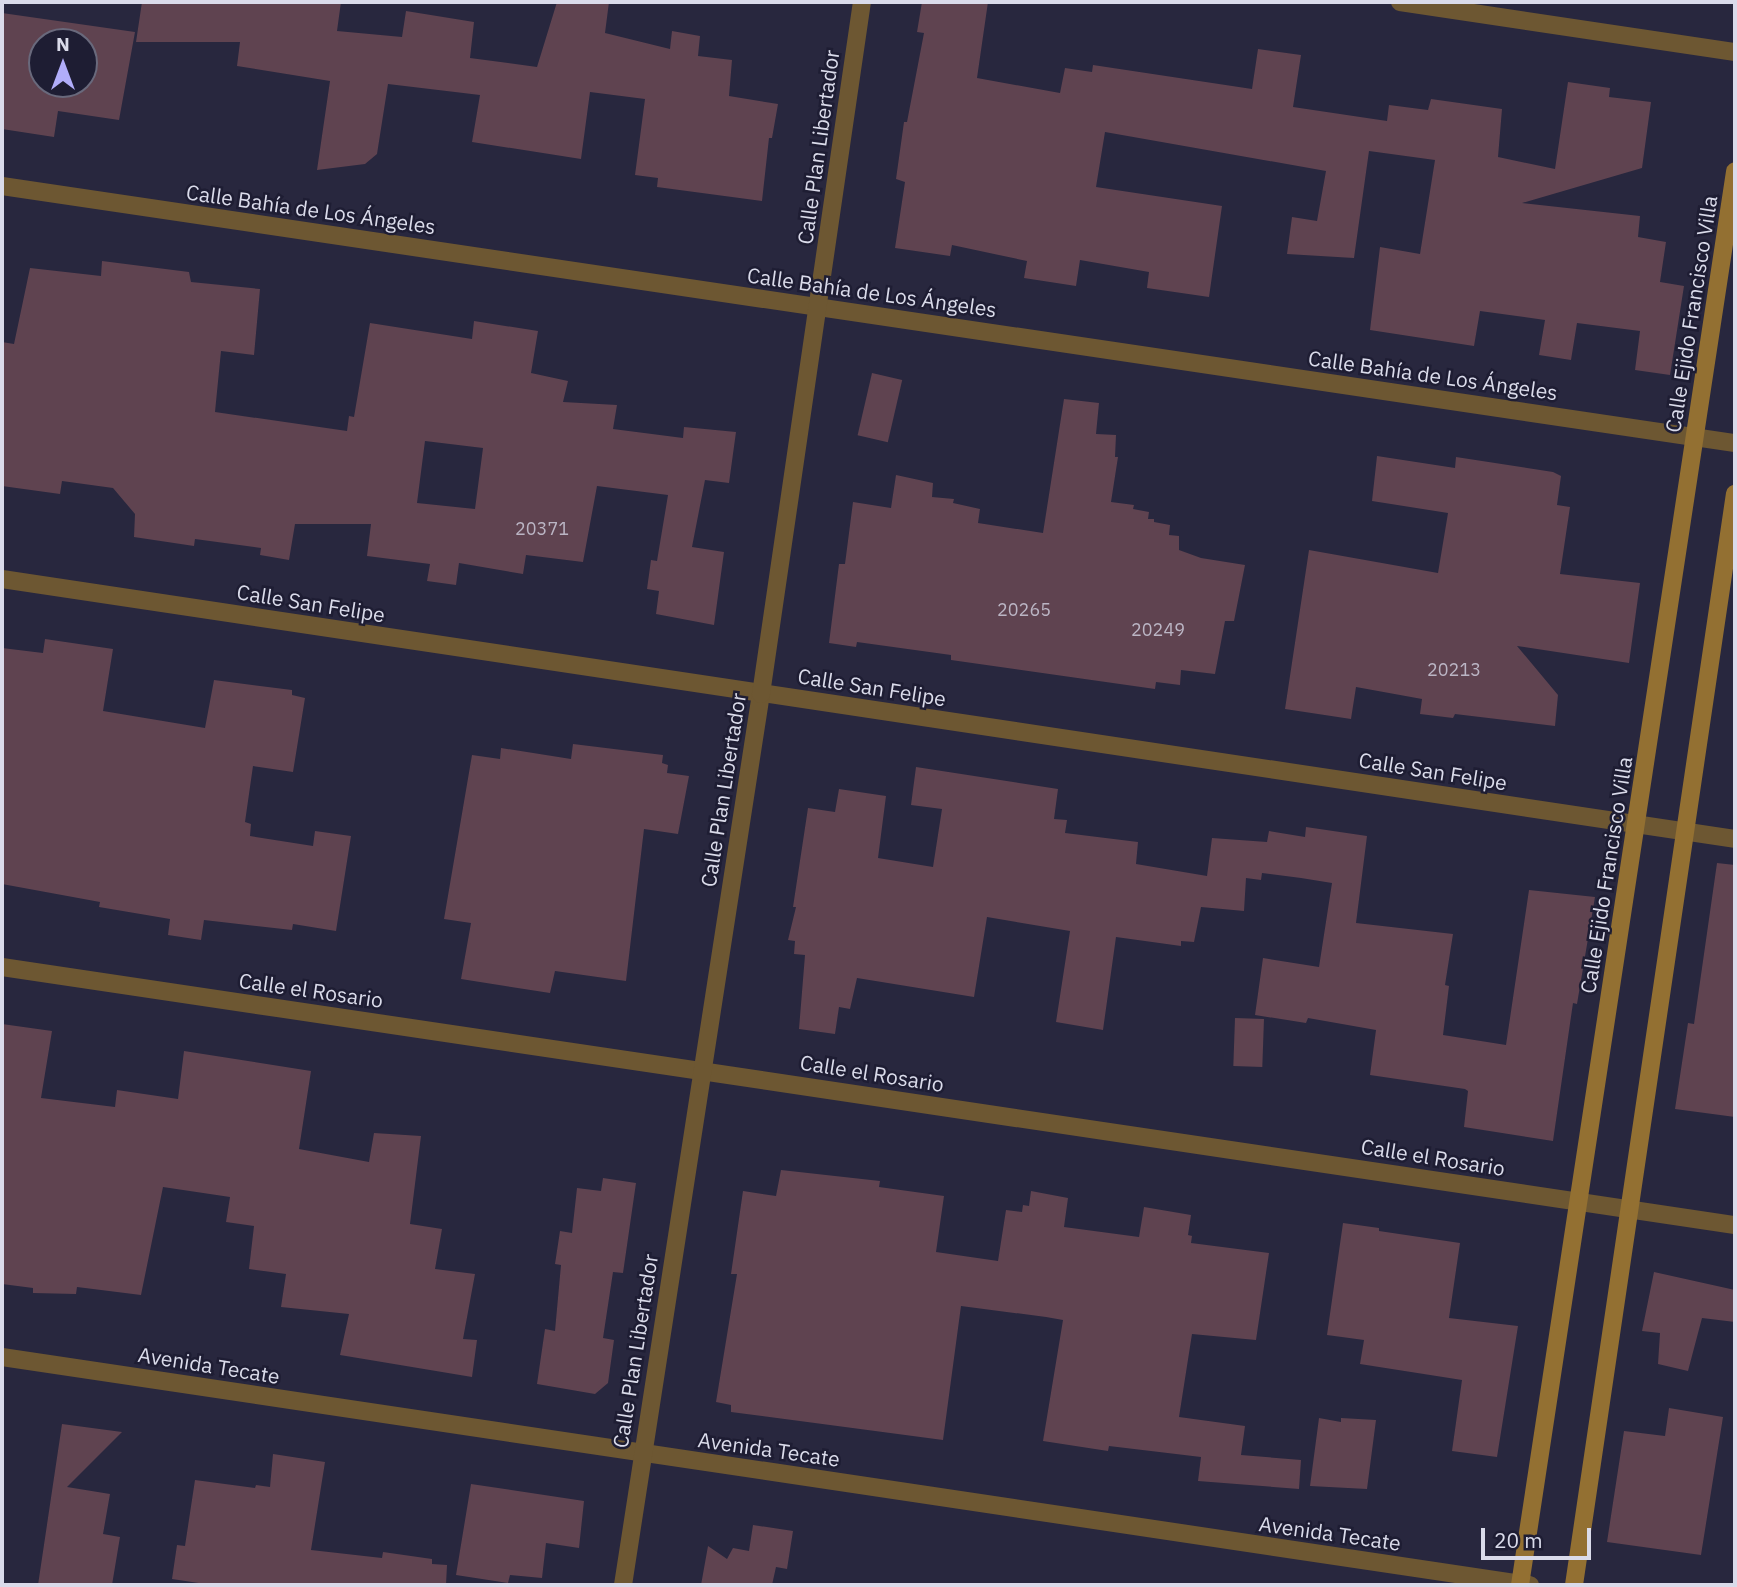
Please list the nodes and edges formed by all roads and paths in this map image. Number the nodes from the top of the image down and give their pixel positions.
1 (862, 2) edge
2 (1400, 2) edge
3 (1735, 52) edge
4 (1735, 171) edge
5 (2, 186) edge
6 (817, 307) junction
7 (1695, 437) junction
8 (1735, 443) edge
9 (1735, 495) edge
10 (2, 579) edge
11 (761, 694) junction
12 (1636, 825) junction
13 (1684, 832) junction
14 (1735, 839) edge
15 (2, 967) edge
16 (702, 1070) junction
17 (1579, 1202) junction
18 (1628, 1210) junction
19 (1735, 1225) edge
20 (2, 1357) edge
21 (643, 1453) junction
22 (623, 1585) edge
23 (1523, 1585) edge
24 (1574, 1585) edge

1 - 6 street, Calle Plan Libertador
2 - 3 street
4 - 7 street, Calle Ejido Francisco Villa
5 - 6 street, Calle Bahía de Los Ángeles
6 - 7 street, Calle Bahía de Los Ángeles
6 - 11 street, Calle Plan Libertador
7 - 8 street, Calle Bahía de Los Ángeles
7 - 12 street, Calle Ejido Francisco Villa
9 - 13 street
10 - 11 street, Calle San Felipe
11 - 12 street, Calle San Felipe
11 - 16 street, Calle Plan Libertador
12 - 13 street, Calle San Felipe
12 - 17 street, Calle Ejido Francisco Villa
13 - 14 street, Calle San Felipe
13 - 18 street
15 - 16 street, Calle el Rosario
16 - 17 street, Calle el Rosario
16 - 21 street, Calle Plan Libertador
17 - 18 street, Calle el Rosario
17 - 23 street, Calle Ejido Francisco Villa
18 - 19 street, Calle el Rosario
18 - 24 street
20 - 21 street, Avenida Tecate
21 - 22 street, Calle Plan Libertador
21 - 23 street, Avenida Tecate

